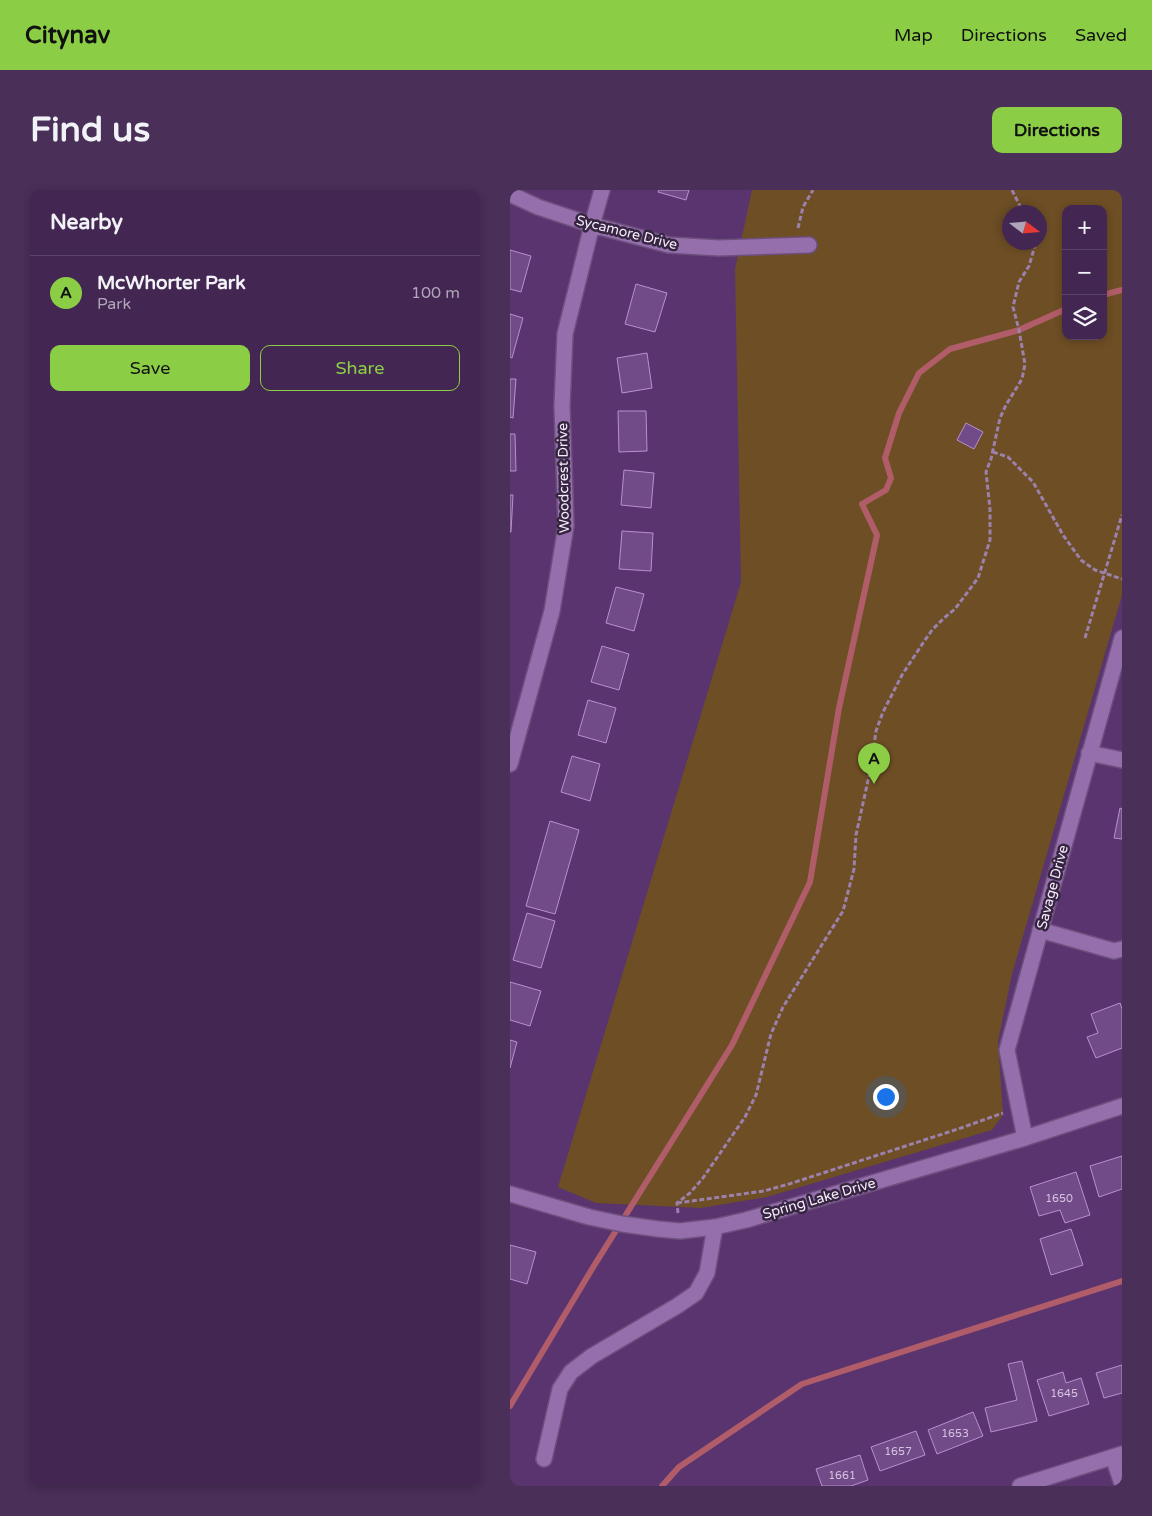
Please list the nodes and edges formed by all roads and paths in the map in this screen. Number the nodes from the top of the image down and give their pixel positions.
1 (602, 190) edge
2 (812, 190) edge
3 (1012, 190) edge
4 (510, 194) edge
5 (1020, 205) edge
6 (592, 225) junction
7 (802, 245) joint
8 (1034, 250) edge
9 (993, 452) junction
10 (1122, 516) edge
11 (1104, 573) junction
12 (1122, 579) edge
13 (1086, 638) dead end
14 (1122, 638) edge
15 (1089, 753) junction
16 (1122, 760) edge
17 (510, 764) edge
18 (1040, 930) junction
19 (1122, 948) edge
20 (1122, 1106) edge
21 (1019, 1108) junction
22 (1025, 1138) junction
23 (510, 1194) edge
24 (677, 1203) junction
25 (715, 1227) junction
26 (680, 1231) junction
27 (1117, 1455) edge
28 (544, 1459) dead end
29 (1122, 1484) edge
30 (1020, 1486) edge

1 - 6 street, Woodcrest Drive
2 - 7 path
3 - 5 path
4 - 6 street, Sycamore Drive
6 - 7 street, Sycamore Drive
6 - 17 street, Woodcrest Drive
8 - 9 path
9 - 11 path
9 - 24 path
10 - 11 path
11 - 12 path
11 - 13 path
14 - 15 street, Savage Drive
15 - 16 street
15 - 18 street, Savage Drive
18 - 19 street
18 - 21 street, Savage Drive
20 - 22 street, Spring Lake Drive
21 - 22 street, Savage Drive
21 - 24 path
22 - 25 street, Spring Lake Drive
23 - 26 street, Spring Lake Drive
24 - 26 path
25 - 26 street, Spring Lake Drive
25 - 28 street
27 - 29 street
27 - 30 street

